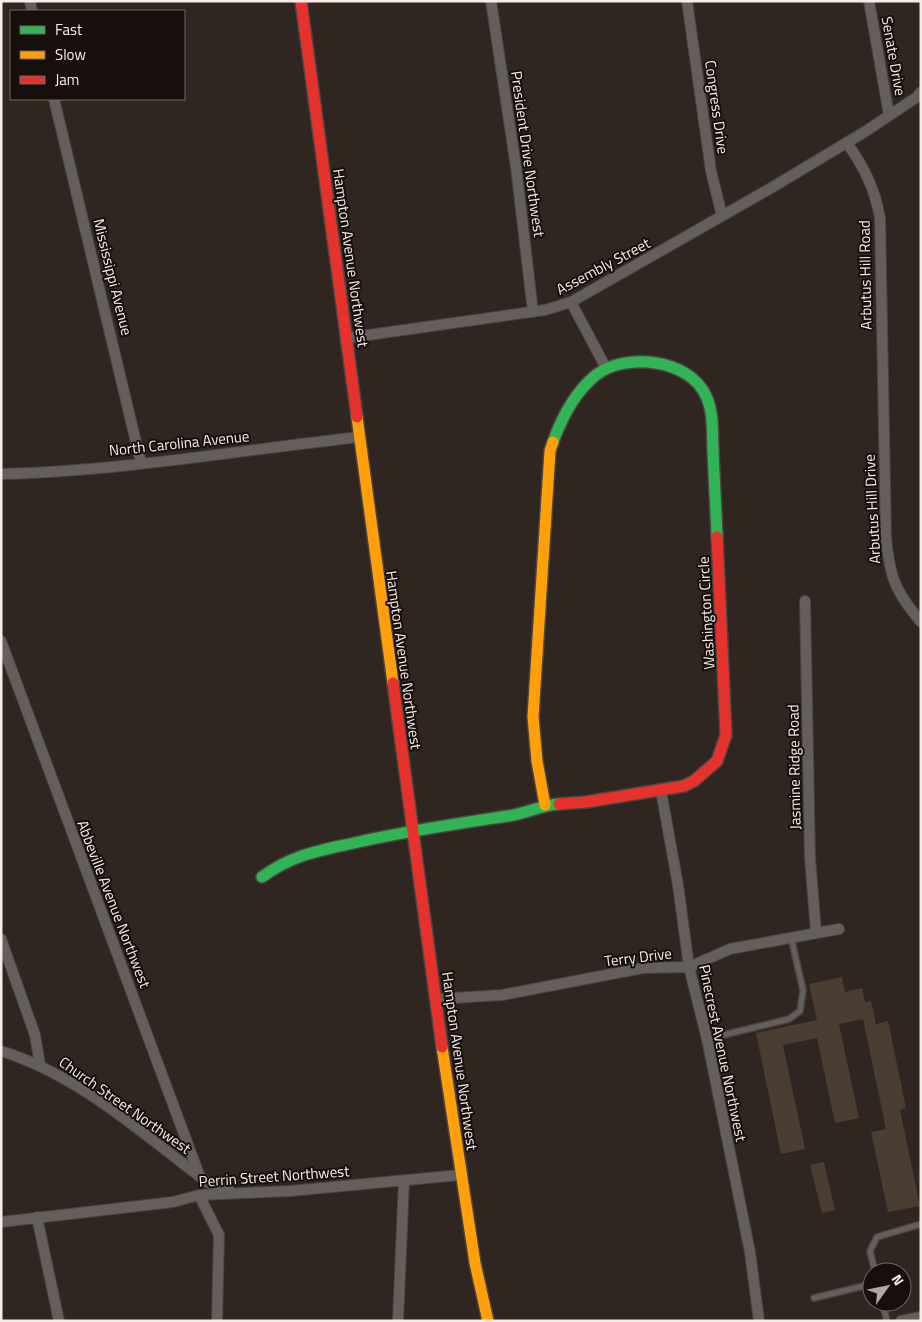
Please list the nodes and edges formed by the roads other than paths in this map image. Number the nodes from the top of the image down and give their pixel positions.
1 (301, 1) edge
2 (491, 1) edge
3 (687, 1) edge
4 (870, 1) edge
5 (921, 92) edge
6 (54, 100) edge
7 (889, 115) junction
8 (847, 143) junction
9 (722, 216) junction
10 (571, 302) junction
11 (533, 312) junction
12 (347, 338) junction
13 (606, 368) junction
14 (884, 416) joint
15 (360, 437) junction
16 (141, 463) junction
17 (1, 474) edge
18 (805, 601) dead end
19 (921, 622) edge
20 (1, 642) edge
21 (661, 791) junction
22 (545, 805) junction
23 (413, 829) junction
24 (262, 877) dead end
25 (839, 929) dead end
26 (816, 932) junction
27 (790, 936) junction
28 (1, 939) edge
29 (688, 967) junction
30 (437, 999) junction
31 (707, 1040) junction
32 (1, 1051) edge
33 (40, 1066) junction
34 (460, 1175) junction
35 (200, 1177) junction
36 (404, 1180) junction
37 (248, 1193) junction
38 (199, 1195) junction
39 (37, 1217) junction
40 (1, 1222) edge
41 (921, 1224) edge
42 (873, 1262) edge
43 (862, 1286) edge
44 (814, 1298) dead end
45 (921, 1317) edge
46 (59, 1321) edge
47 (217, 1321) edge
48 (398, 1321) edge
49 (488, 1321) edge
50 (759, 1321) edge
51 (901, 1321) edge

1 - 12 street, Hampton Avenue Northwest
2 - 11 street, President Drive Northwest
3 - 9 street, Congress Drive
4 - 7 street, Senate Drive
5 - 7 street, Assembly Street
6 - 16 street, Mississippi Avenue
7 - 8 street, Assembly Street
8 - 9 street, Assembly Street
8 - 14 street, Arbutus Hill Road
9 - 10 street, Assembly Street
10 - 11 street, Assembly Street
10 - 13 street
11 - 12 street, Assembly Street
12 - 15 street, Hampton Avenue Northwest
13 - 21 street, Washington Circle
13 - 22 street
14 - 19 street, Arbutus Hill Drive
15 - 16 street, North Carolina Avenue
15 - 23 street, Hampton Avenue Northwest
16 - 17 street, North Carolina Avenue
18 - 26 street, Jasmine Ridge Road
20 - 35 street, Abbeville Avenue Northwest
21 - 22 street, Washington Circle
21 - 29 street, Pinecrest Avenue Northwest
22 - 23 street, Washington Circle
23 - 24 street, Washington Circle
23 - 30 street, Hampton Avenue Northwest
25 - 26 street, Terry Drive
26 - 27 street, Terry Drive
27 - 29 street, Terry Drive
27 - 31 lane
28 - 33 street
29 - 30 street, Terry Drive
29 - 31 street, Pinecrest Avenue Northwest
30 - 34 street, Hampton Avenue Northwest
31 - 50 street, Pinecrest Avenue Northwest
32 - 33 street, Church Street Northwest
33 - 35 street, Church Street Northwest
34 - 36 street, Perrin Street Northwest
34 - 49 street, Hampton Avenue Northwest
35 - 37 street, Church Street Northwest
36 - 37 street, Perrin Street Northwest
36 - 48 street
37 - 38 street, Perrin Street Northwest
38 - 39 street, Perrin Street Northwest
38 - 47 street
39 - 40 street, Perrin Street Northwest
39 - 46 street
41 - 42 lane
43 - 44 lane
45 - 51 street

